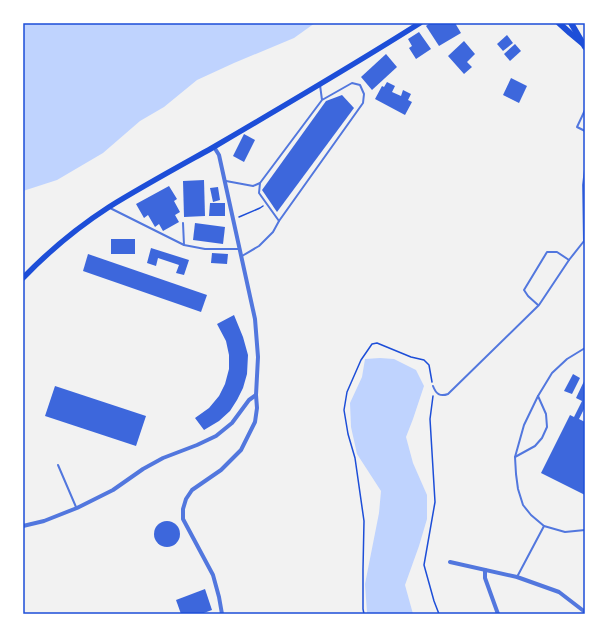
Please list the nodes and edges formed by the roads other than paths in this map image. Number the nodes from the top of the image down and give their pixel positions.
1 (420, 23) edge
2 (559, 23) edge
3 (571, 23) edge
4 (584, 45) edge
5 (320, 84) junction
6 (322, 100) junction
7 (585, 110) edge
8 (585, 131) edge
9 (214, 147) junction
10 (585, 170) edge
11 (225, 181) junction
12 (260, 183) junction
13 (584, 202) edge
14 (109, 207) junction
15 (279, 221) junction
16 (183, 223) dead end
17 (184, 246) junction
18 (240, 249) junction
19 (242, 256) junction
20 (569, 260) junction
21 (23, 278) edge
22 (539, 305) junction
23 (585, 348) edge
24 (433, 386) road end
25 (256, 395) junction
26 (538, 396) junction
27 (515, 457) junction
28 (58, 465) dead end
29 (77, 508) junction
30 (23, 526) edge
31 (544, 526) junction
32 (585, 530) edge
33 (450, 562) dead end
34 (485, 570) junction
35 (517, 577) junction
36 (585, 612) edge
37 (222, 614) edge
38 (498, 614) edge

1 - 5 main road
2 - 4 main road
3 - 4 main road
5 - 6 lane
5 - 9 main road
6 - 12 lane
6 - 15 lane
7 - 8 lane
9 - 11 street
9 - 14 main road
10 - 13 lane
11 - 12 lane
11 - 18 street
12 - 15 lane
13 - 20 lane
14 - 17 lane
14 - 21 main road
15 - 19 lane
16 - 17 lane
17 - 18 lane
18 - 19 street
19 - 25 street
20 - 22 lane
20 - 22 lane
22 - 24 lane
23 - 26 lane
25 - 29 street
25 - 37 street
26 - 27 lane
26 - 27 lane
27 - 31 lane
28 - 29 lane
29 - 30 street
31 - 32 lane
31 - 35 lane
33 - 34 street
34 - 35 street
34 - 38 street
35 - 36 street

